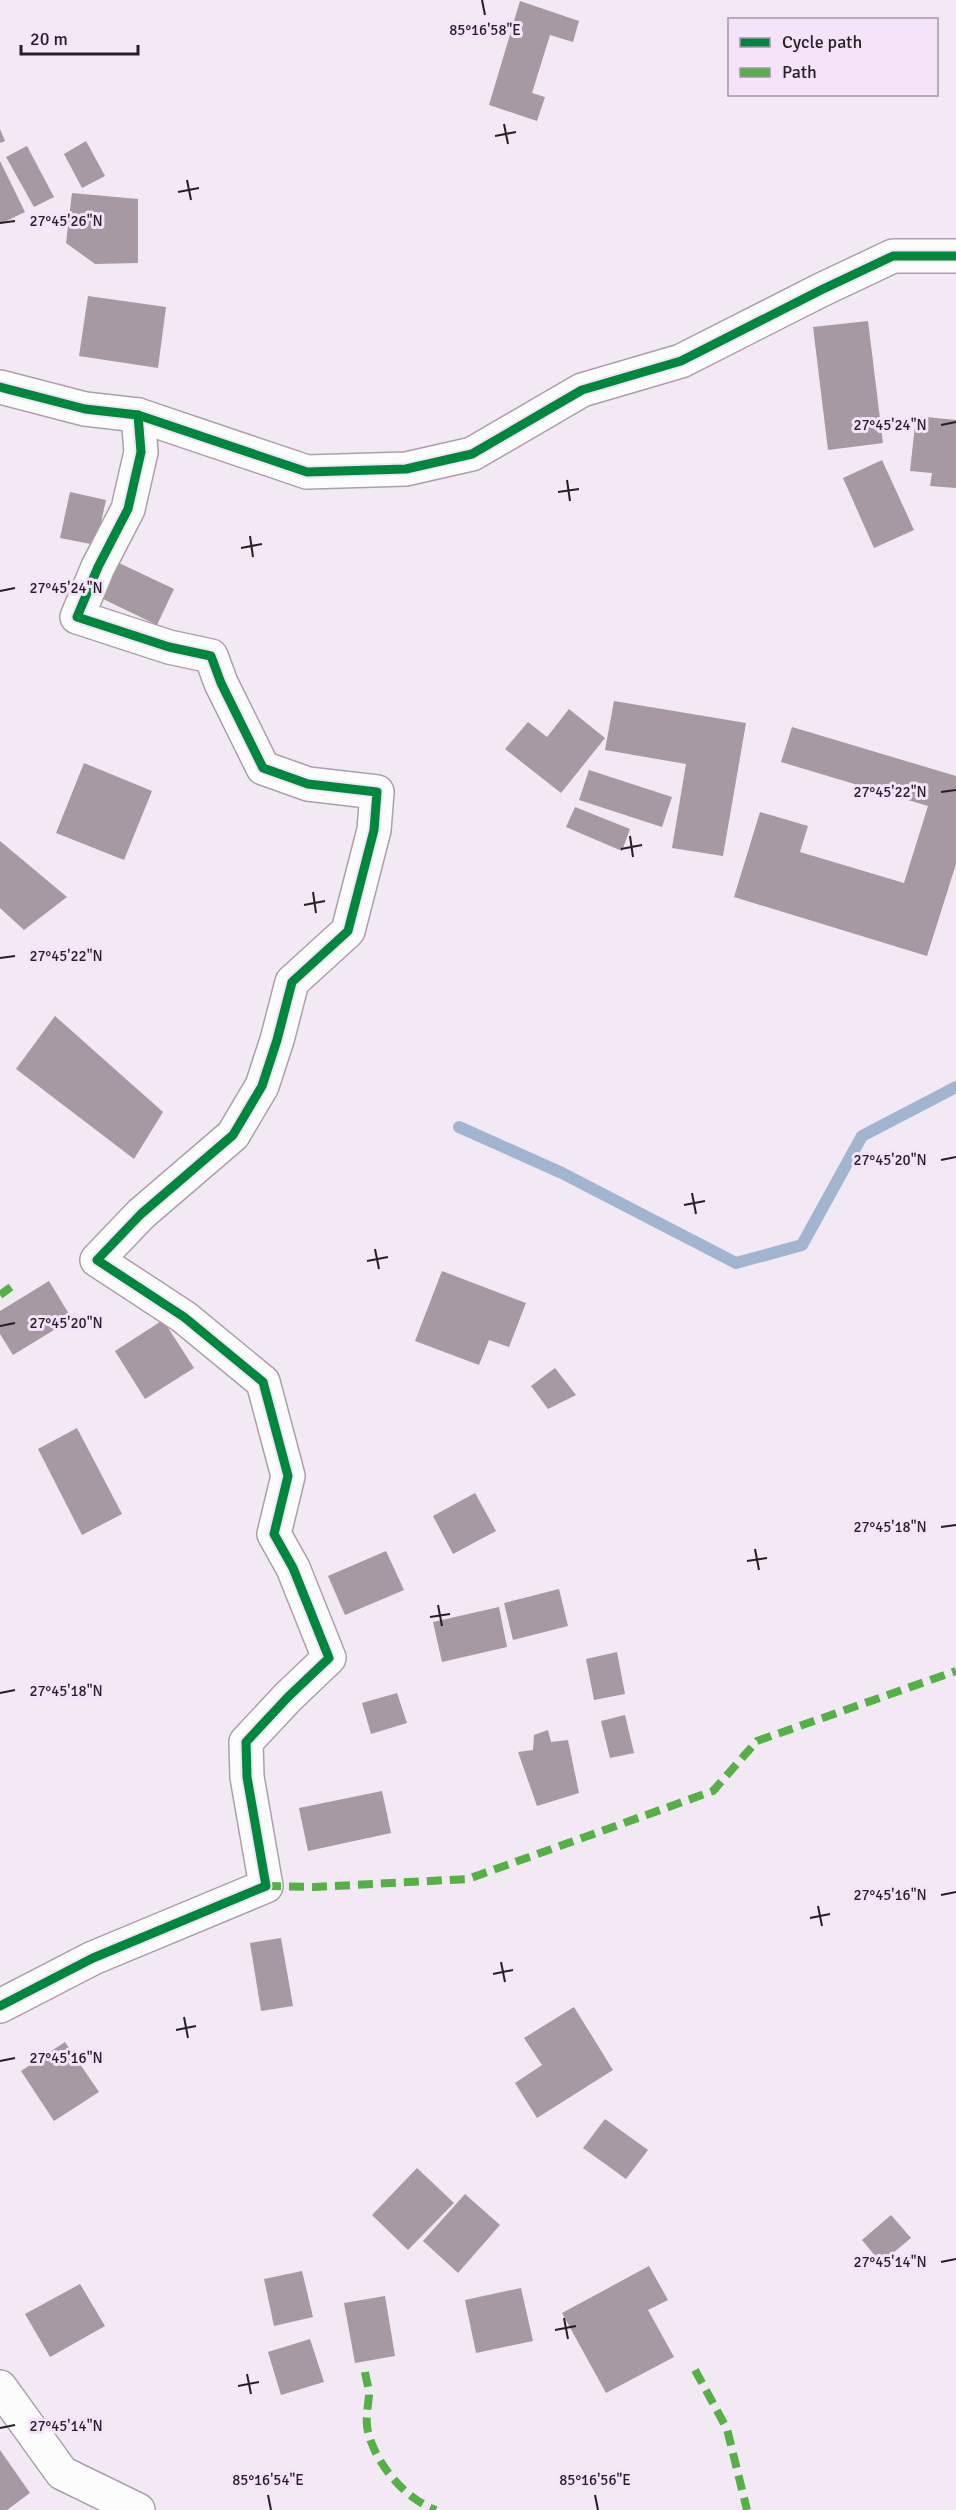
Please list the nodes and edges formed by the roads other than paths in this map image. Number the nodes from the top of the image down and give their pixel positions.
1 (956, 256) edge
2 (0, 387) edge
3 (138, 415) junction
4 (0, 2006) edge
5 (0, 2387) edge
6 (138, 2510) edge

1 - 3 street
2 - 3 street
3 - 4 street
5 - 6 street

